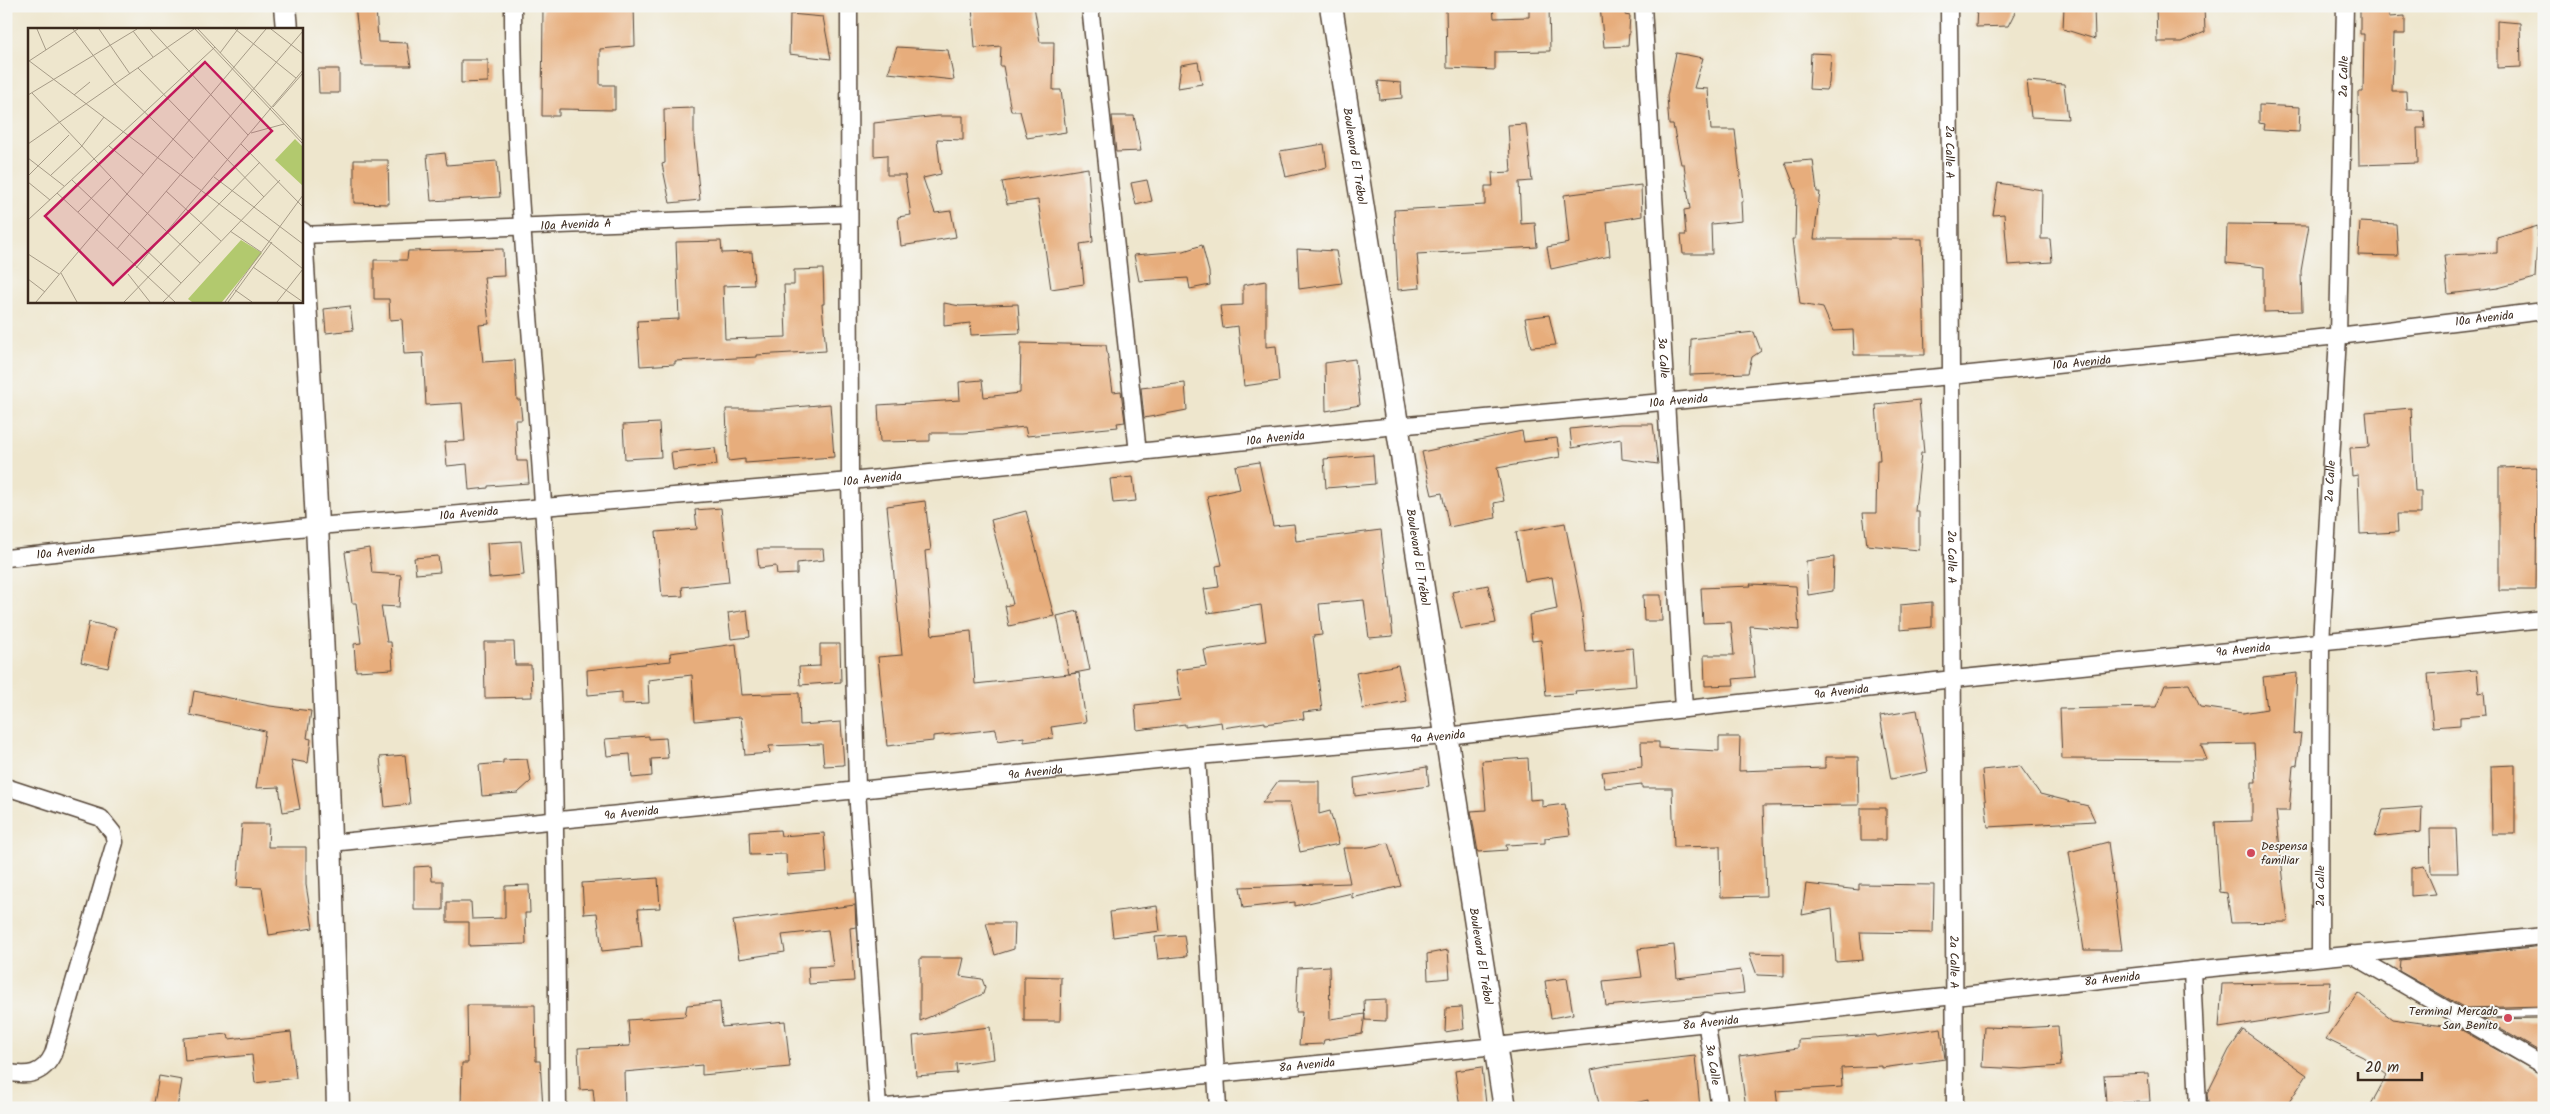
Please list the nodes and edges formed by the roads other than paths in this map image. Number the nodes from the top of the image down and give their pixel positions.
1 (285, 6) edge
2 (513, 6) edge
3 (849, 6) edge
4 (1090, 6) edge
5 (1331, 6) edge
6 (1644, 6) edge
7 (1949, 6) edge
8 (2345, 6) edge
9 (287, 28) edge
10 (849, 214) junction
11 (524, 228) junction
12 (302, 234) edge
13 (302, 251) edge
14 (2544, 312) edge
15 (2338, 336) junction
16 (1951, 376) junction
17 (1664, 401) junction
18 (1396, 426) junction
19 (1138, 453) junction
20 (850, 481) junction
21 (544, 507) junction
22 (318, 526) junction
23 (6, 558) edge
24 (2544, 620) edge
25 (2321, 643) junction
26 (1953, 679) junction
27 (1684, 709) junction
28 (1446, 736) junction
29 (1197, 756) junction
30 (6, 787) edge
31 (857, 790) junction
32 (555, 821) junction
33 (331, 844) junction
34 (2544, 936) edge
35 (2351, 954) junction
36 (2320, 957) junction
37 (2192, 970) junction
38 (1955, 995) junction
39 (2544, 1012) edge
40 (2455, 1015) junction
41 (1706, 1021) junction
42 (1496, 1046) junction
43 (2544, 1066) edge
44 (6, 1072) edge
45 (1216, 1074) junction
46 (338, 1108) edge
47 (558, 1108) edge
48 (878, 1108) edge
49 (1218, 1108) edge
50 (1505, 1108) edge
51 (1720, 1108) edge
52 (1955, 1108) edge
53 (2198, 1108) edge

1 - 9 main road
2 - 11 street
3 - 10 street
4 - 19 street
5 - 18 main road, Boulevard El Trébol
6 - 17 street, 3a Calle
7 - 16 street, 2a Calle A
8 - 15 street, 2a Calle
10 - 11 street, 10a Avenida A
10 - 20 street
11 - 12 street, 10a Avenida A
11 - 21 street
13 - 22 main road
14 - 15 street, 10a Avenida
15 - 16 street, 10a Avenida
15 - 25 street, 2a Calle
16 - 17 street, 10a Avenida
16 - 26 street, 2a Calle A
17 - 18 street, 10a Avenida
17 - 27 street, 3a Calle
18 - 19 street, 10a Avenida
18 - 28 main road, Boulevard El Trébol
19 - 20 street, 10a Avenida
20 - 21 street, 10a Avenida
20 - 31 street
21 - 22 street, 10a Avenida
21 - 32 street
22 - 23 street, 10a Avenida
22 - 33 main road
24 - 25 street, 9a Avenida
25 - 26 street, 9a Avenida
25 - 36 street, 2a Calle
26 - 27 street, 9a Avenida
26 - 38 street, 2a Calle A
27 - 28 street, 9a Avenida
28 - 29 street, 9a Avenida
28 - 42 main road, Boulevard El Trébol
29 - 31 street, 9a Avenida
29 - 45 street
30 - 44 street
31 - 32 street, 9a Avenida
31 - 48 street
32 - 33 street, 9a Avenida
32 - 47 street
33 - 46 main road
34 - 35 street, 8a Avenida
35 - 36 street, 8a Avenida
35 - 40 street
36 - 37 street, 8a Avenida
37 - 38 street, 8a Avenida
37 - 53 street
38 - 41 street, 8a Avenida
38 - 52 street, 2a Calle A
39 - 40 lane
40 - 43 street
41 - 42 street, 8a Avenida
41 - 51 street, 3a Calle
42 - 45 street, 8a Avenida
42 - 50 main road, Boulevard El Trébol
45 - 48 street, 8a Avenida
45 - 49 street

